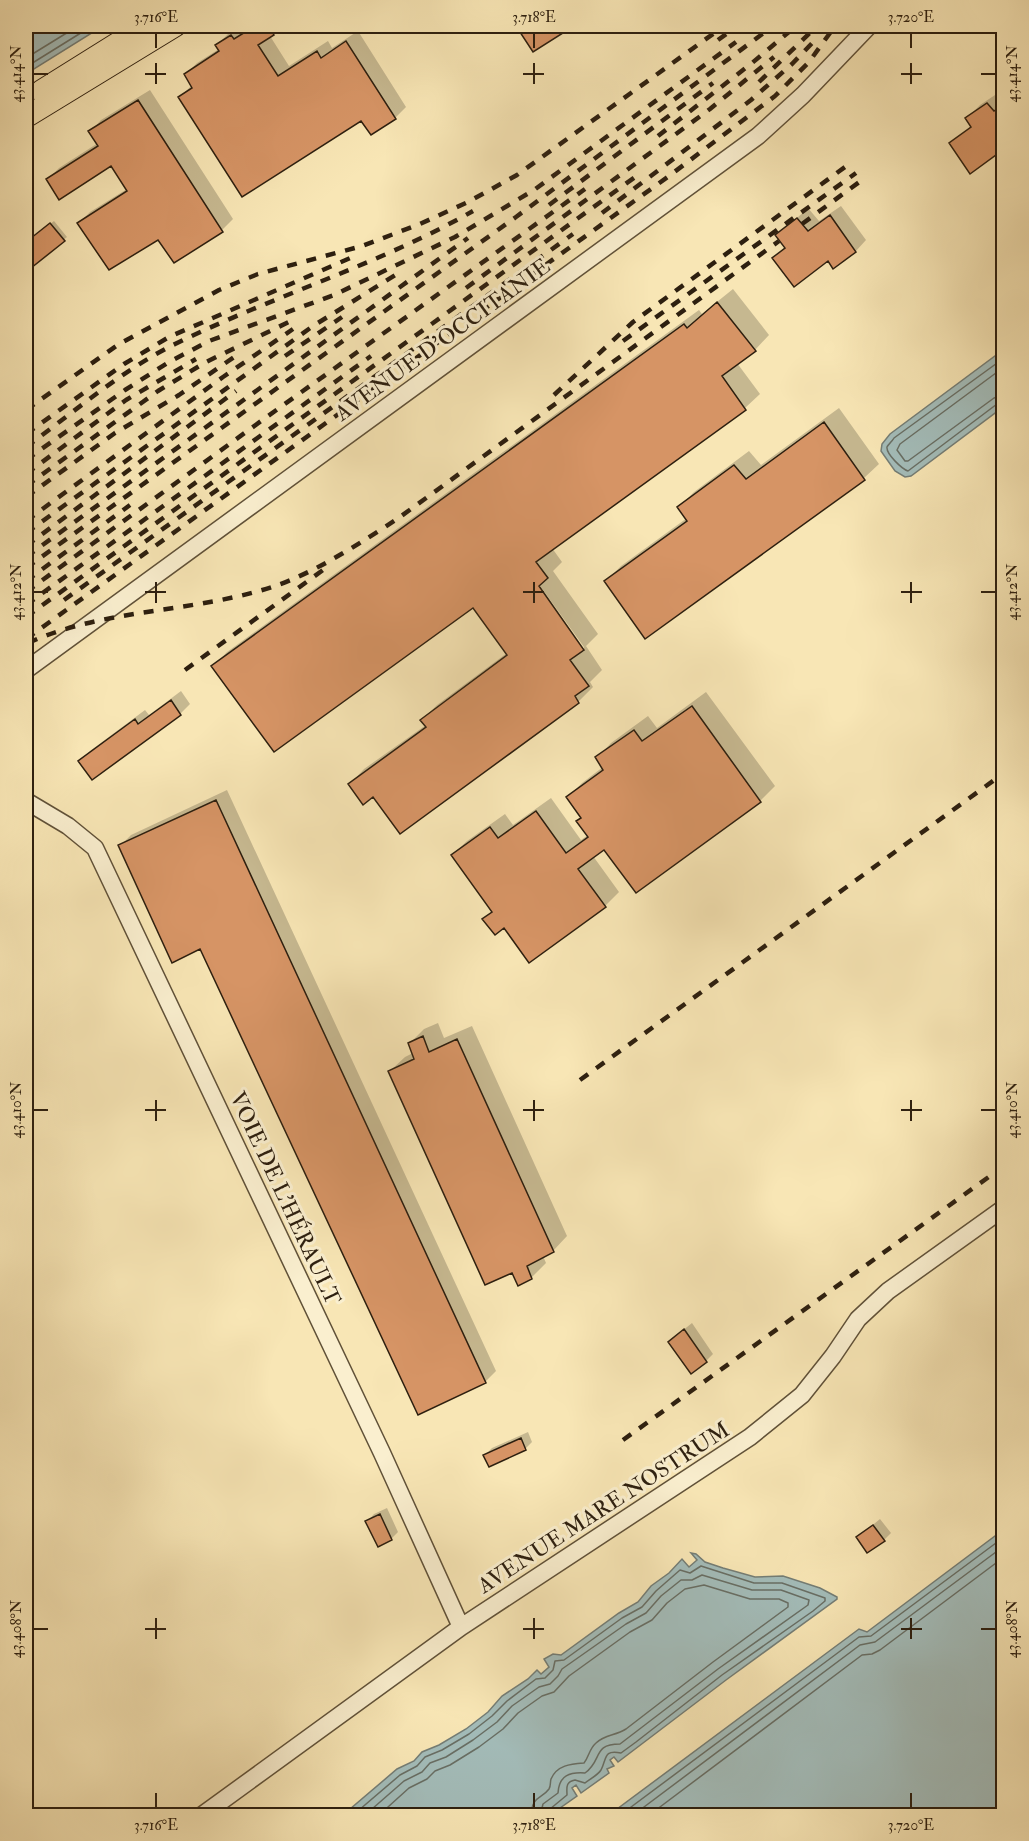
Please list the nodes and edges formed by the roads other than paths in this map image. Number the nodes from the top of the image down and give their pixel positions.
1 (145, 26) edge
2 (175, 26) edge
3 (869, 26) edge
4 (26, 100) edge
5 (26, 117) edge
6 (26, 670) edge
7 (26, 801) edge
8 (26, 807) edge
9 (42, 811) junction
10 (1004, 1208) edge
11 (461, 1627) junction
12 (201, 1815) edge

1 - 4 main road
2 - 5 main road
3 - 6 street, AVENUE D'OCCITANIE
7 - 9 street
8 - 9 street
9 - 11 street, VOIE DE L'HÉRAULT
10 - 11 street, AVENUE MARE NOSTRUM
11 - 12 street, AVENUE MARE NOSTRUM

